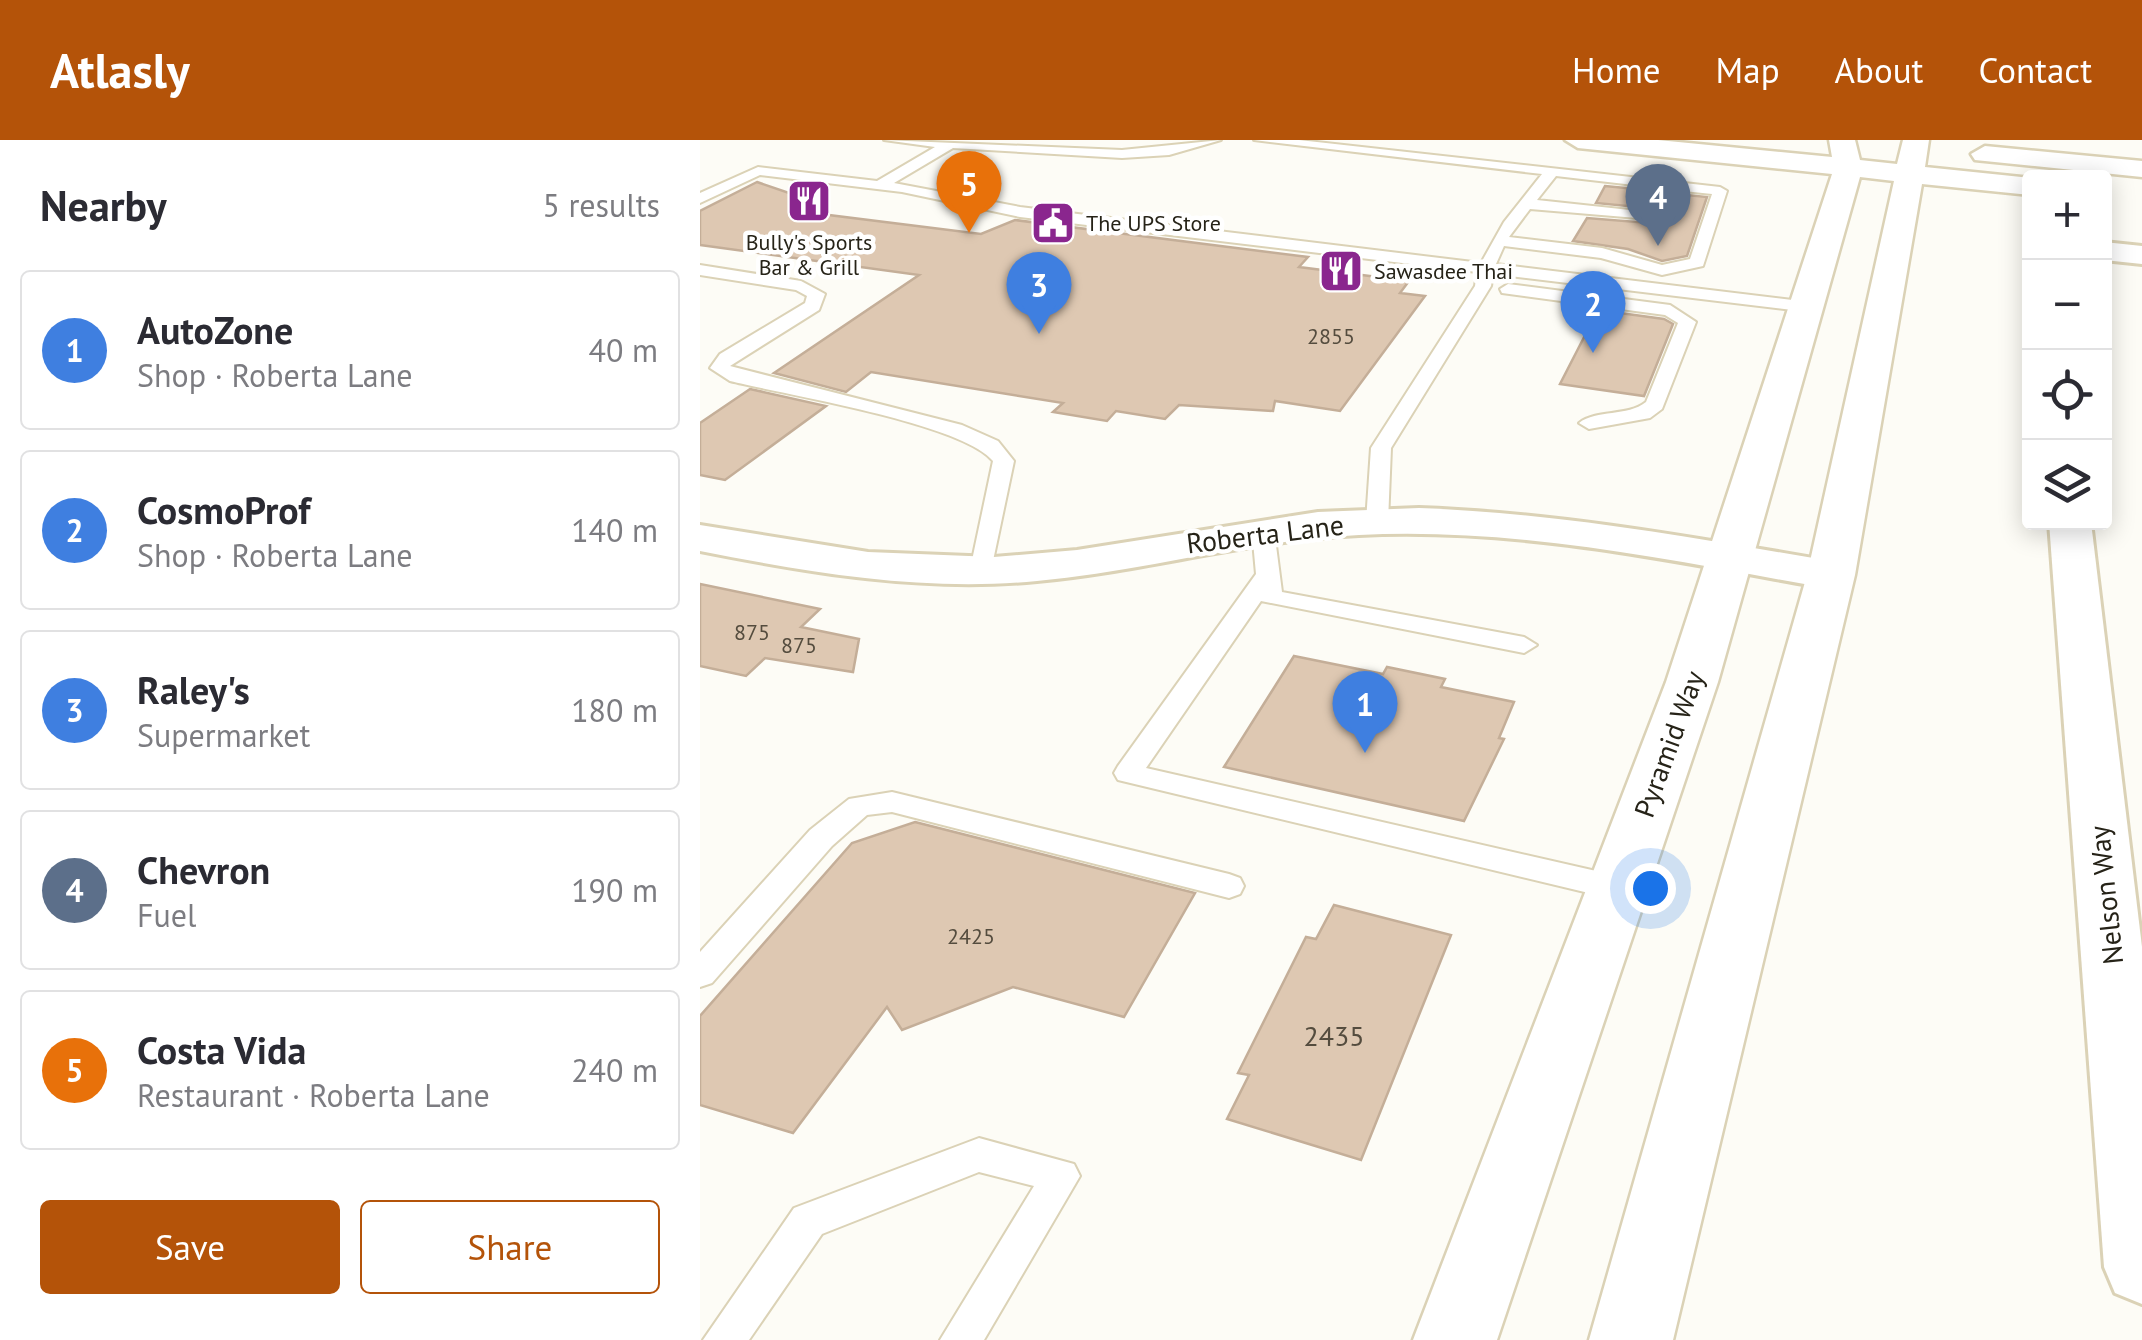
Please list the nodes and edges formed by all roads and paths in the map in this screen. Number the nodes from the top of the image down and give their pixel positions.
1 (891, 140) edge
2 (1170, 140) edge
3 (1214, 140) edge
4 (1261, 140) edge
5 (1578, 140) edge
6 (953, 142) edge
7 (986, 143) edge
8 (1841, 147) edge
9 (1122, 154) junction
10 (1913, 157) edge
11 (2142, 169) edge
12 (1552, 171) junction
13 (2022, 172) edge
14 (1594, 175) junction
15 (2112, 181) edge
16 (1660, 182) junction
17 (2022, 184) edge
18 (2142, 184) edge
19 (880, 185) junction
20 (2112, 194) edge
21 (2142, 197) edge
22 (700, 200) edge
23 (1528, 204) junction
24 (1561, 228) junction
25 (1500, 241) junction
26 (2112, 252) edge
27 (2142, 255) edge
28 (700, 270) edge
29 (1484, 277) junction
30 (1809, 306) junction
31 (1589, 423) dead end
32 (1377, 522) junction
33 (1264, 530) junction
34 (2071, 530) edge
35 (700, 538) edge
36 (1729, 558) junction
37 (982, 570) junction
38 (1268, 574) junction
39 (1830, 576) junction
40 (1524, 645) dead end
41 (1228, 886) dead end
42 (1618, 888) junction
43 (700, 974) edge
44 (2142, 1267) edge
45 (724, 1340) edge
46 (961, 1340) edge
47 (1455, 1340) edge
48 (1631, 1340) edge

1 - 6 lane
2 - 9 lane
3 - 9 lane
4 - 12 lane
5 - 8 main road
6 - 7 lane
6 - 19 lane
7 - 9 lane
8 - 10 main road
8 - 30 main road, Pyramid Way
10 - 11 main road
10 - 13 main road
10 - 17 main road
10 - 39 main road
12 - 14 lane
12 - 23 lane
14 - 16 lane
14 - 24 lane
15 - 18 main road
16 - 24 lane
16 - 24 lane
19 - 22 lane
19 - 29 lane
20 - 21 main road
23 - 24 lane
23 - 25 lane
24 - 25 lane
25 - 29 lane
26 - 27 street
28 - 37 lane
29 - 30 lane
29 - 31 lane
29 - 32 lane
30 - 36 main road, Pyramid Way
32 - 33 street, Roberta Lane
32 - 36 street, Roberta Lane
33 - 37 street, Roberta Lane
33 - 38 lane
34 - 44 street, Nelson Way
35 - 37 street, Roberta Lane
36 - 39 street, Roberta Lane
36 - 42 main road, Pyramid Way
38 - 40 lane
38 - 42 lane
39 - 48 main road
41 - 43 lane
42 - 47 main road, Pyramid Way
45 - 46 lane

